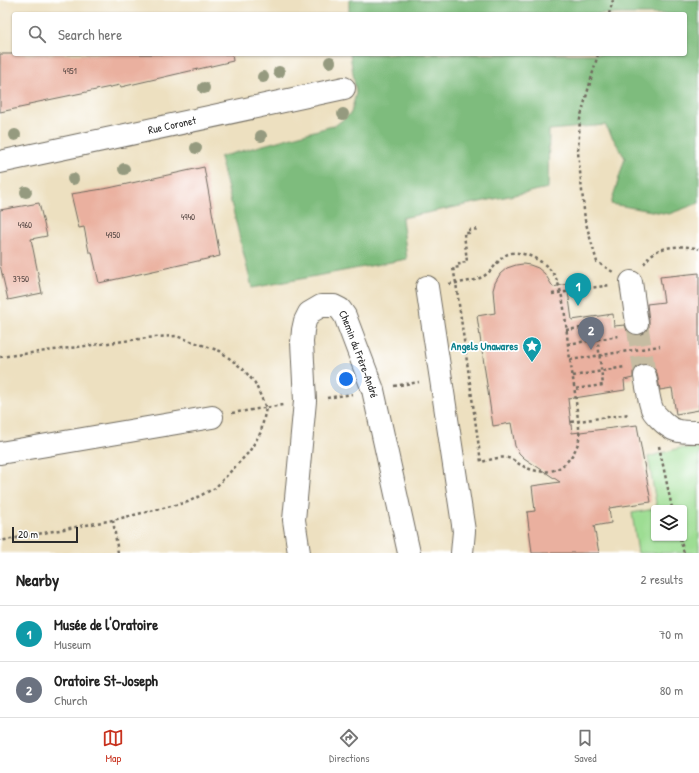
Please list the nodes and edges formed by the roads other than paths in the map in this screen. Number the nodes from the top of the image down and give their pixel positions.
1 (344, 88) dead end
2 (0, 162) edge
3 (631, 282) road end
4 (427, 287) road end
5 (637, 324) tunnel mouth
6 (638, 371) tunnel mouth
7 (212, 417) dead end
8 (699, 432) edge
9 (0, 453) edge
10 (299, 553) edge
11 (409, 553) edge
12 (462, 553) edge

1 - 2 street, Rue Coronet
3 - 5 street
4 - 12 street
6 - 8 street
7 - 9 street
10 - 11 street, Chemin du Frère-André

